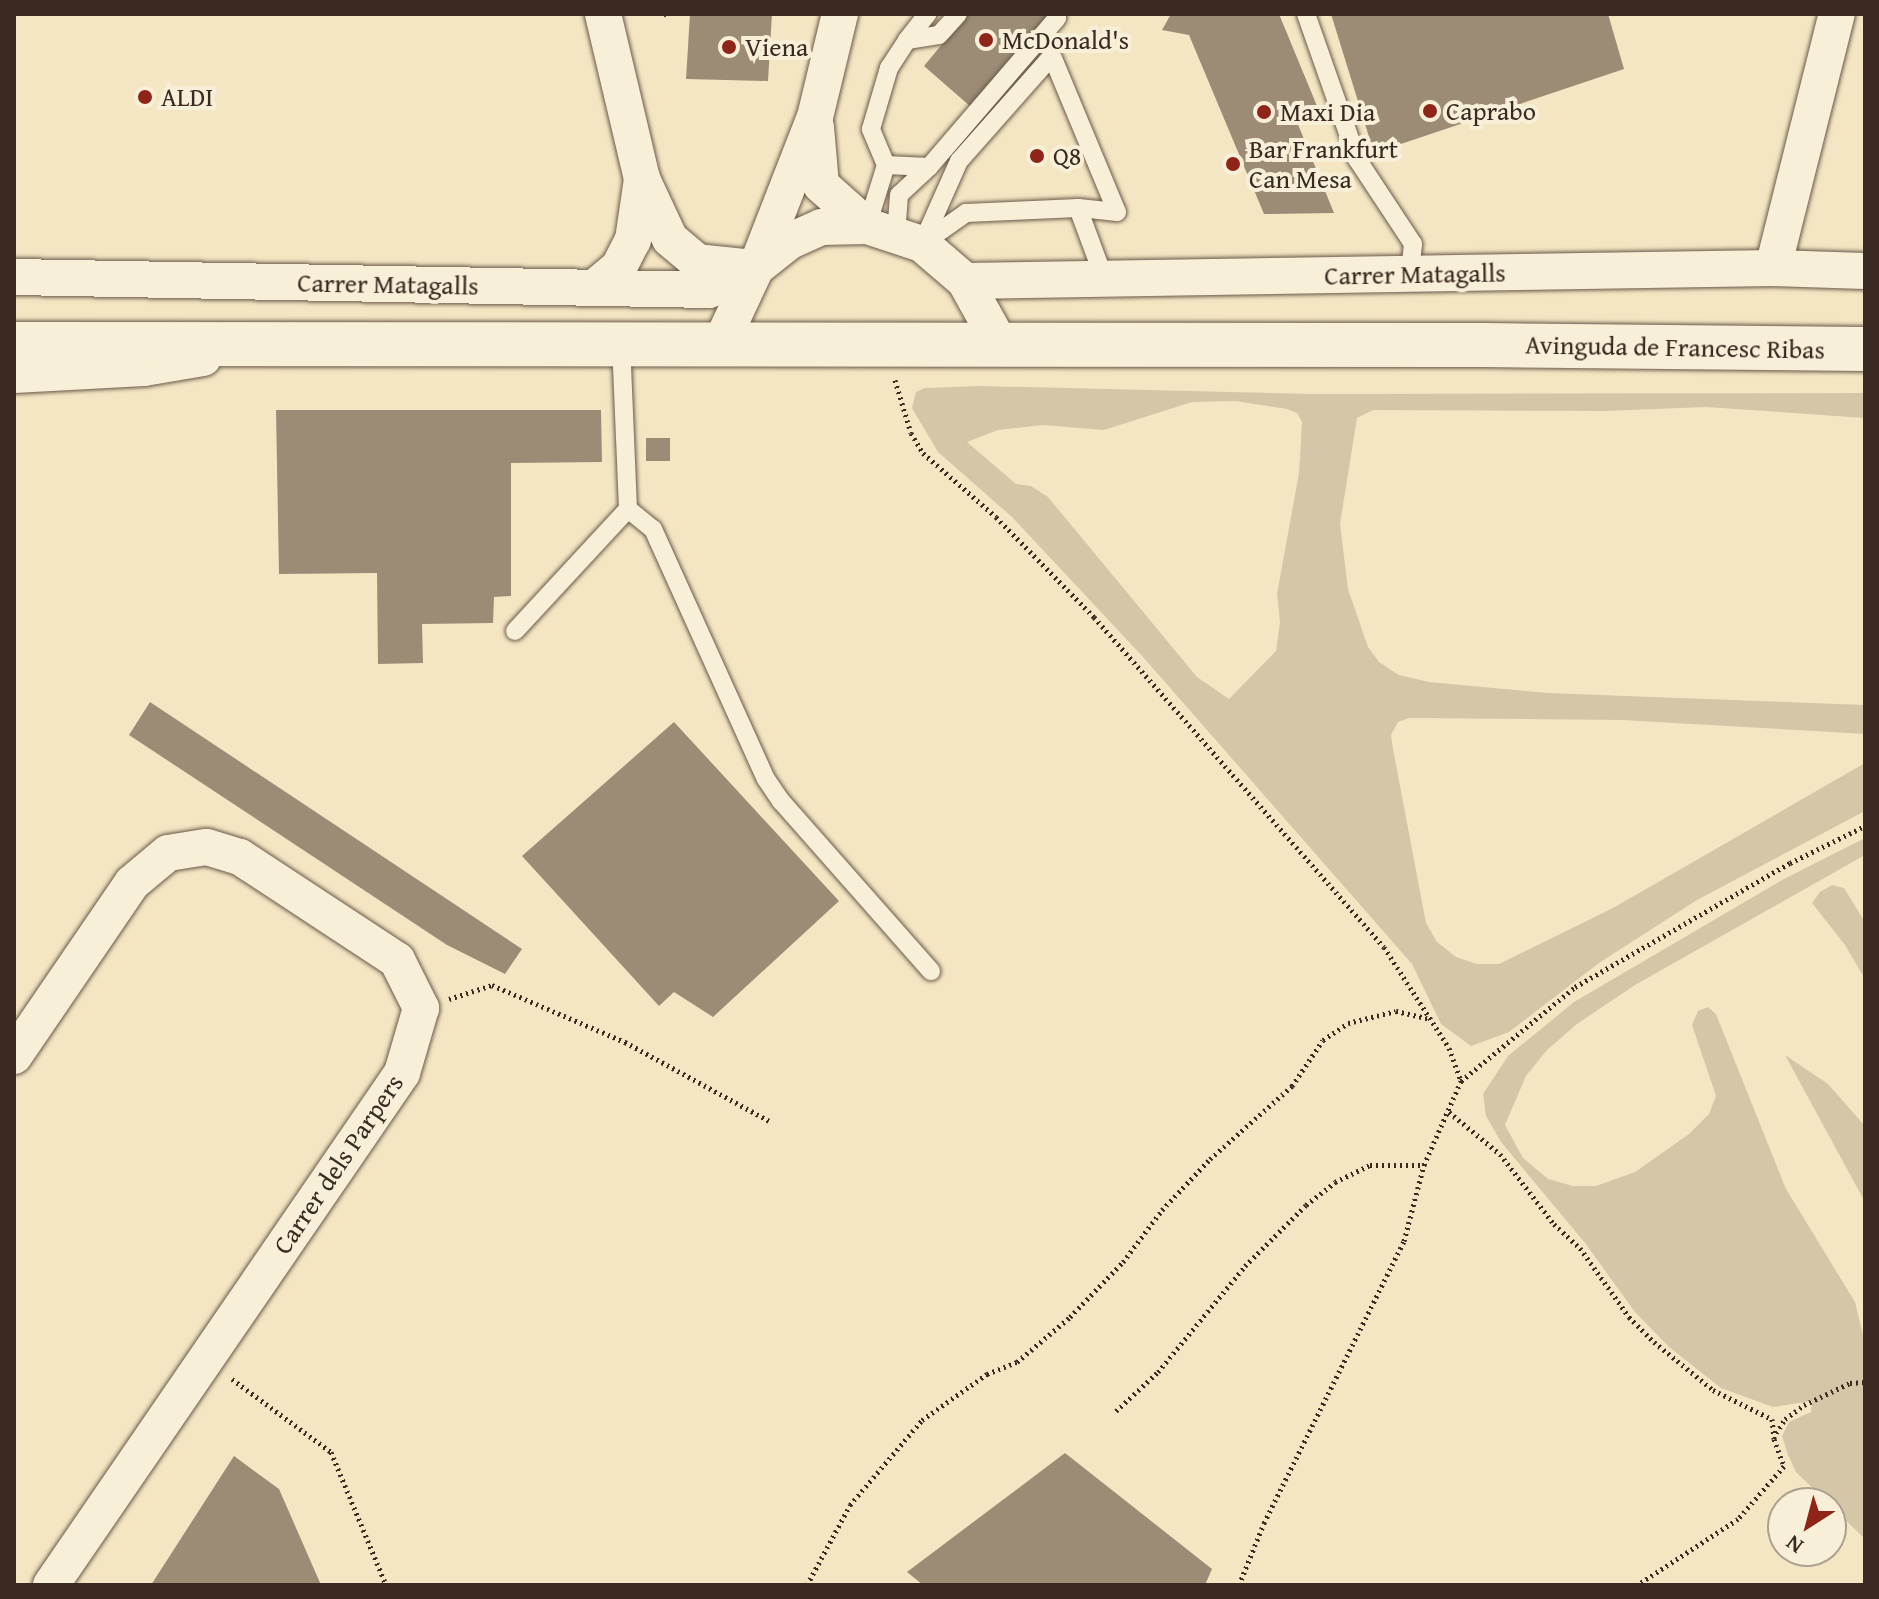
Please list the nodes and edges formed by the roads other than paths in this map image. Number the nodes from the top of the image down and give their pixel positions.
1 (603, 14) edge
2 (840, 14) edge
3 (865, 14) edge
4 (927, 14) edge
5 (958, 14) edge
6 (1057, 14) edge
7 (1306, 14) edge
8 (1837, 14) edge
9 (907, 40) junction
10 (815, 117) junction
11 (886, 165) junction
12 (929, 167) junction
13 (642, 179) junction
14 (1078, 208) junction
15 (895, 235) junction
16 (1413, 253) junction
17 (756, 268) junction
18 (1773, 268) junction
19 (1865, 271) edge
20 (14, 277) edge
21 (1104, 278) junction
22 (965, 281) junction
23 (594, 288) junction
24 (14, 344) edge
25 (288, 344) junction
26 (1000, 344) junction
27 (621, 345) junction
28 (719, 347) junction
29 (1865, 349) edge
30 (14, 375) edge
31 (628, 509) junction
32 (515, 631) dead end
33 (931, 971) dead end
34 (14, 1056) edge
35 (51, 1585) edge

1 - 13 street
2 - 10 street
3 - 10 street
4 - 9 lane
5 - 9 lane
6 - 12 lane
7 - 16 lane
8 - 18 street
9 - 11 lane
10 - 15 street
10 - 17 street
11 - 12 lane
11 - 15 lane
12 - 15 lane
13 - 17 street
13 - 23 street
14 - 15 lane
14 - 15 lane
14 - 21 lane
15 - 17 street, Carrer Matagalls
15 - 22 street
16 - 18 street, Carrer Matagalls
16 - 21 street, Carrer Matagalls
17 - 23 street, Carrer Matagalls
17 - 28 street, Carrer Matagalls
18 - 19 street, Carrer Matagalls
20 - 23 street, Carrer Matagalls
21 - 22 street, Carrer Matagalls
22 - 26 street
24 - 25 street, Avinguda de Francesc Ribas
25 - 27 street, Avinguda de Francesc Ribas
25 - 30 street
26 - 28 street, Avinguda de Francesc Ribas
26 - 29 street, Avinguda de Francesc Ribas
27 - 28 street, Avinguda de Francesc Ribas
27 - 31 lane
31 - 32 lane
31 - 33 lane
34 - 35 street, Carrer dels Parpers

